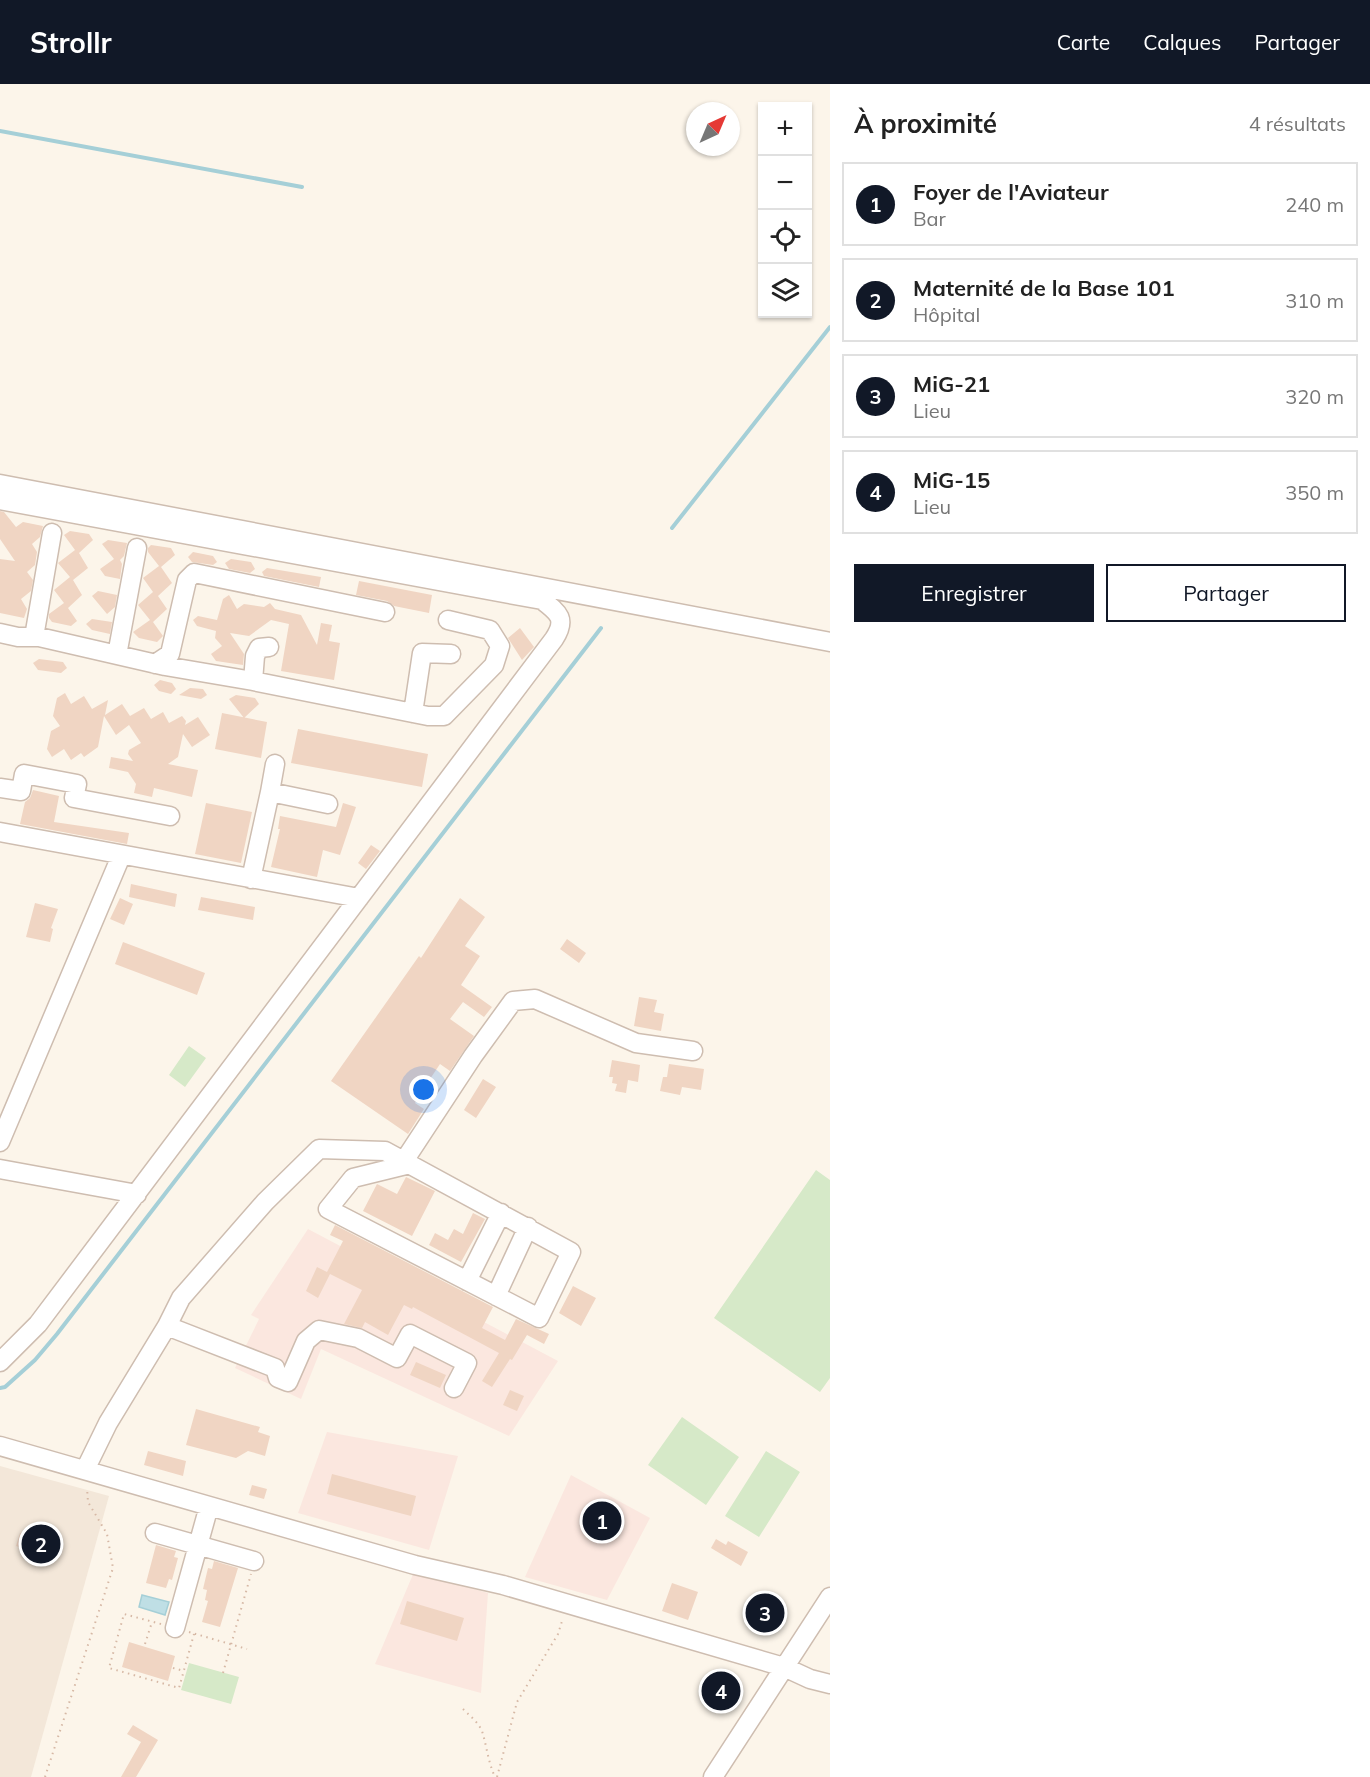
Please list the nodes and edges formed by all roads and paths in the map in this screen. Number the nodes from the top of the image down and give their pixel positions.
1 (0, 484) edge
2 (0, 500) edge
3 (52, 533) dead end
4 (137, 549) dead end
5 (385, 612) dead end
6 (448, 620) dead end
7 (0, 633) edge
8 (34, 637) junction
9 (830, 642) edge
10 (269, 647) dead end
11 (451, 654) dead end
12 (117, 655) junction
13 (155, 664) junction
14 (253, 681) junction
15 (413, 713) junction
16 (275, 764) dead end
17 (0, 788) edge
18 (270, 792) junction
19 (328, 804) dead end
20 (170, 816) dead end
21 (0, 832) edge
22 (121, 856) junction
23 (251, 879) junction
24 (359, 898) junction
25 (693, 1051) dead end
26 (0, 1142) edge
27 (407, 1163) junction
28 (0, 1169) edge
29 (137, 1194) junction
30 (501, 1213) junction
31 (528, 1227) junction
32 (467, 1281) junction
33 (496, 1296) junction
34 (167, 1326) junction
35 (0, 1362) edge
36 (454, 1388) dead end
37 (0, 1446) edge
38 (85, 1470) junction
39 (209, 1506) junction
40 (155, 1533) dead end
41 (198, 1545) junction
42 (254, 1561) joint
43 (830, 1597) edge
44 (568, 1603) junction
45 (124, 1614) dead end
46 (152, 1622) dead end
47 (175, 1628) dead end
48 (194, 1634) dead end
49 (145, 1644) dead end
50 (784, 1667) junction
51 (173, 1668) dead end
52 (184, 1671) junction
53 (223, 1672) dead end
54 (830, 1684) edge
55 (464, 1709) dead end
56 (45, 1777) edge
57 (496, 1777) edge
58 (714, 1777) edge

1 - 9 street
2 - 24 street
3 - 8 street
4 - 12 street
5 - 13 street
6 - 15 street
7 - 8 street
8 - 12 street
10 - 14 street
11 - 15 street
12 - 13 street
13 - 14 street
14 - 15 street
16 - 18 street
17 - 20 street
18 - 19 street
18 - 23 street
21 - 22 street
22 - 23 street
22 - 26 street
23 - 24 street
24 - 29 street
25 - 27 street
27 - 30 street
27 - 32 street
27 - 34 street
28 - 29 street
29 - 35 street
30 - 31 street
30 - 32 street
31 - 33 street
31 - 33 street
32 - 33 street
34 - 36 street
34 - 38 street
37 - 38 street
38 - 39 street
38 - 56 path
39 - 41 street
39 - 44 street
40 - 41 street
41 - 42 street
41 - 47 street
42 - 53 path
43 - 50 street
44 - 50 street
44 - 57 path
45 - 52 path
46 - 49 path
48 - 52 path
50 - 54 street
50 - 58 street
51 - 52 path
55 - 57 path

